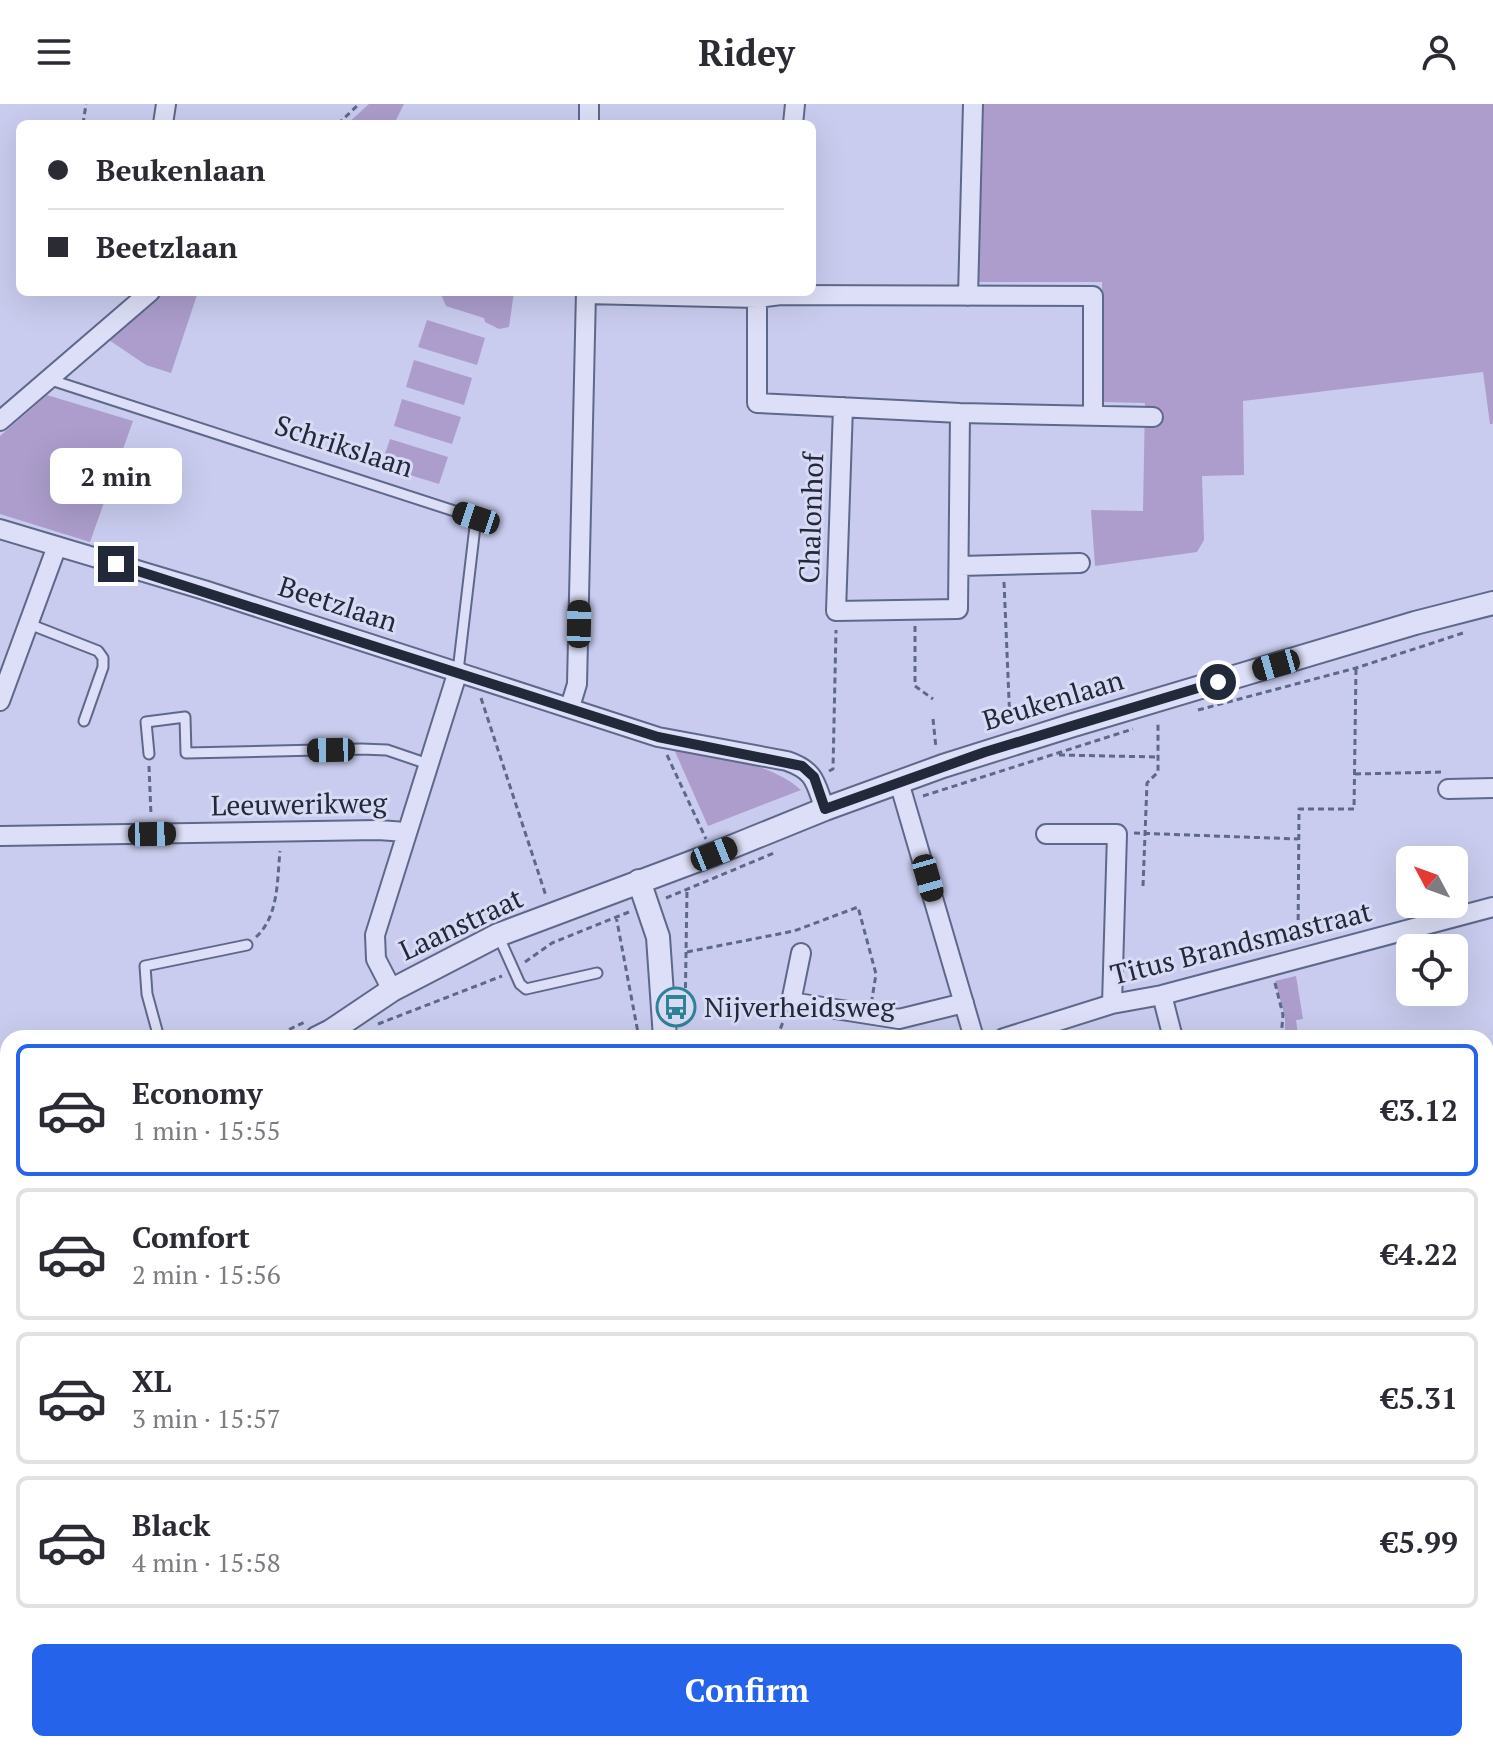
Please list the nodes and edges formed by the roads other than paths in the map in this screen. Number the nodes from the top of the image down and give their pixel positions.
1 (973, 104) edge
2 (816, 294) edge
3 (145, 296) edge
4 (586, 296) edge
5 (689, 296) edge
6 (767, 296) edge
7 (968, 296) junction
8 (757, 298) junction
9 (48, 379) junction
10 (843, 407) junction
11 (960, 413) junction
12 (1093, 416) junction
13 (1153, 417) dead end
14 (0, 421) edge
15 (0, 529) edge
16 (57, 546) junction
17 (1080, 563) dead end
18 (960, 566) junction
19 (1493, 603) edge
20 (29, 624) junction
21 (458, 671) junction
22 (0, 701) edge
23 (570, 707) junction
24 (84, 721) dead end
25 (149, 754) road end
26 (428, 764) junction
27 (1493, 788) edge
28 (1448, 789) road end
29 (902, 792) junction
30 (825, 809) junction
31 (406, 832) junction
32 (1046, 834) dead end
33 (0, 836) edge
34 (639, 881) junction
35 (1493, 907) edge
36 (498, 935) junction
37 (247, 945) road end
38 (801, 953) dead end
39 (597, 973) dead end
40 (392, 990) junction
41 (1162, 995) junction
42 (964, 1003) junction
43 (1112, 1004) junction
44 (157, 1030) edge
45 (332, 1030) edge
46 (674, 1030) edge
47 (972, 1030) edge
48 (1029, 1030) edge
49 (1171, 1030) edge

1 - 7 street
2 - 7 street
3 - 9 street
4 - 23 street
5 - 8 street
6 - 8 street
7 - 12 street
8 - 10 street
9 - 14 street
9 - 21 lane, Schrikslaan
10 - 11 street
10 - 18 street, Chalonhof
11 - 12 street
11 - 18 street, Chalonhof
12 - 13 street
15 - 16 street, Beetzlaan
16 - 20 street
16 - 21 street, Beetzlaan
17 - 18 street
19 - 29 street, Beukenlaan
20 - 22 street
20 - 24 lane
21 - 23 street, Beetzlaan
21 - 26 street
23 - 30 street, Beetzlaan
25 - 26 lane
26 - 31 street
27 - 28 street
29 - 30 street, Beukenlaan
29 - 42 street
30 - 34 street, Beukenlaan
31 - 33 street, Leeuwerikweg
31 - 40 street
32 - 43 street
34 - 36 street, Laanstraat
34 - 46 street
35 - 41 street, Titus Brandsmastraat
36 - 39 lane
36 - 40 street, Laanstraat
37 - 44 lane
38 - 42 street
40 - 45 street, Laanstraat
41 - 43 street, Titus Brandsmastraat
41 - 49 street
42 - 47 street
43 - 48 street, Titus Brandsmastraat

